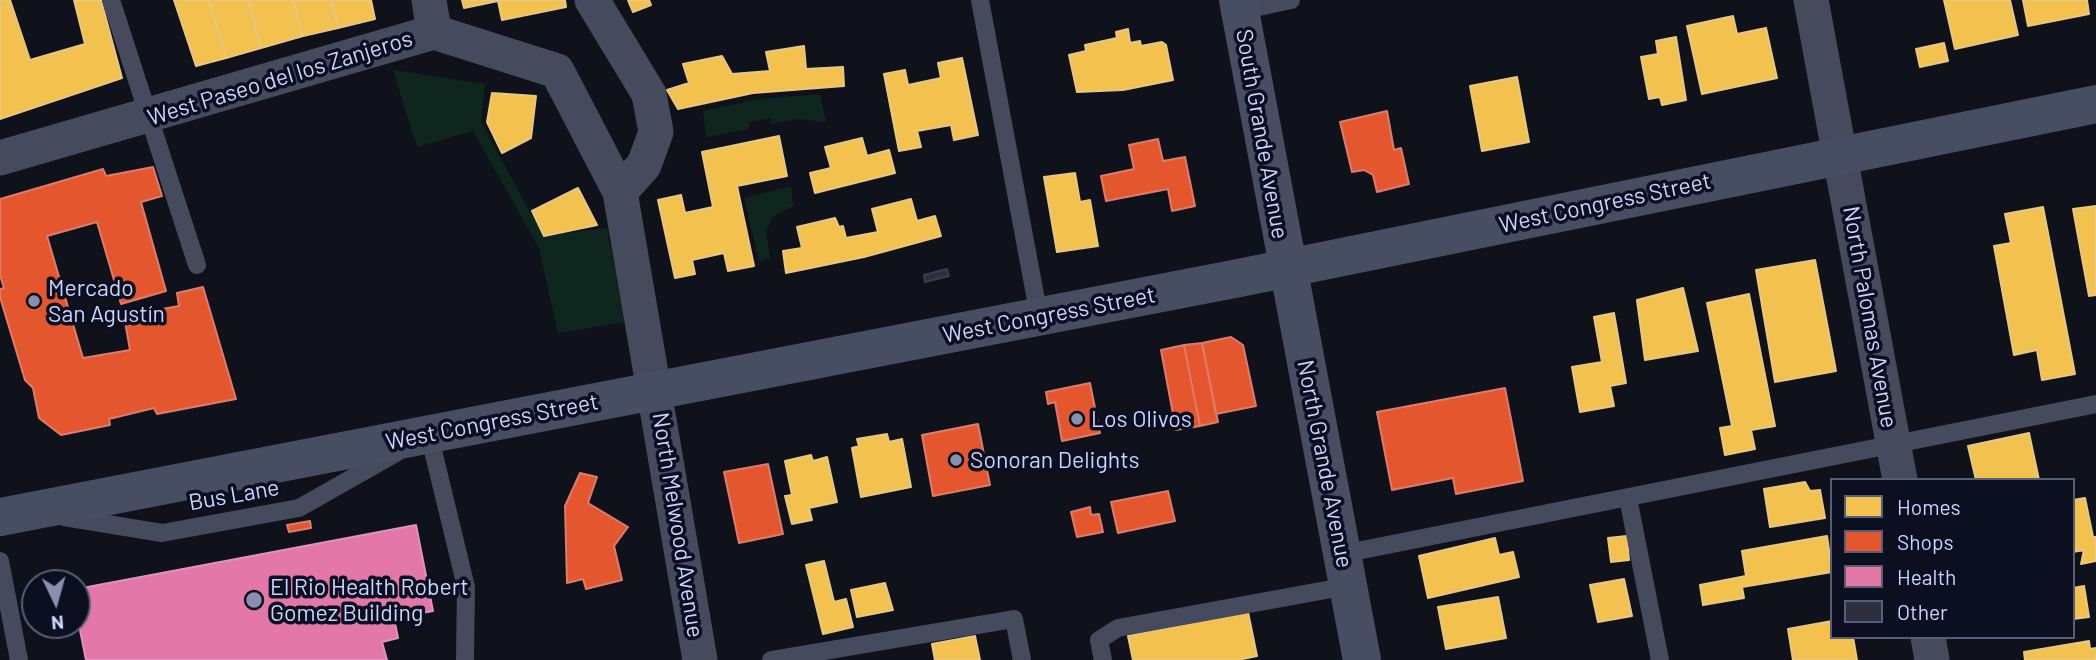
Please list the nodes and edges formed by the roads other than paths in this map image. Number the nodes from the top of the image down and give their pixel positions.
1 (111, 0) edge
2 (592, 0) edge
3 (981, 0) edge
4 (1291, 0) edge
5 (1811, 0) edge
6 (1239, 5) edge
7 (432, 16) edge
8 (2096, 104) edge
9 (151, 117) junction
10 (1841, 155) junction
11 (0, 158) edge
12 (620, 192) junction
13 (197, 265) dead end
14 (1288, 268) junction
15 (1039, 316) junction
16 (655, 391) junction
17 (2096, 404) edge
18 (429, 434) junction
19 (1894, 445) junction
20 (1900, 478) edge
21 (1628, 498) junction
22 (15, 514) edge
23 (0, 561) edge
24 (1345, 570) junction
25 (1928, 639) edge
26 (19, 660) edge
27 (465, 660) edge
28 (700, 660) edge
29 (771, 660) edge
30 (1022, 660) edge
31 (1103, 660) edge
32 (1362, 660) edge
33 (1660, 660) edge
34 (1932, 660) edge

1 - 9 lane
2 - 12 street
3 - 15 lane
4 - 6 lane
5 - 10 street, North Palomas Avenue
6 - 14 main road, South Grande Avenue
7 - 9 street, West Paseo del los Zanjeros
7 - 12 street, West Paseo del los Zanjeros
8 - 10 main road, West Congress Street
9 - 11 street, West Paseo del los Zanjeros
9 - 13 lane
10 - 14 main road, West Congress Street
10 - 19 street, North Palomas Avenue
12 - 16 street, West Paseo del los Zanjeros
14 - 15 main road, West Congress Street
14 - 24 main road, North Grande Avenue
15 - 16 main road, West Congress Street
16 - 18 main road, West Congress Street
16 - 28 street, North Melwood Avenue
17 - 19 lane
18 - 22 main road, West Congress Street
18 - 27 lane
19 - 20 street, North Palomas Avenue
19 - 21 lane
21 - 24 lane
21 - 33 lane
23 - 26 lane
24 - 31 lane
24 - 32 main road, North Grande Avenue
25 - 34 street
29 - 30 lane

